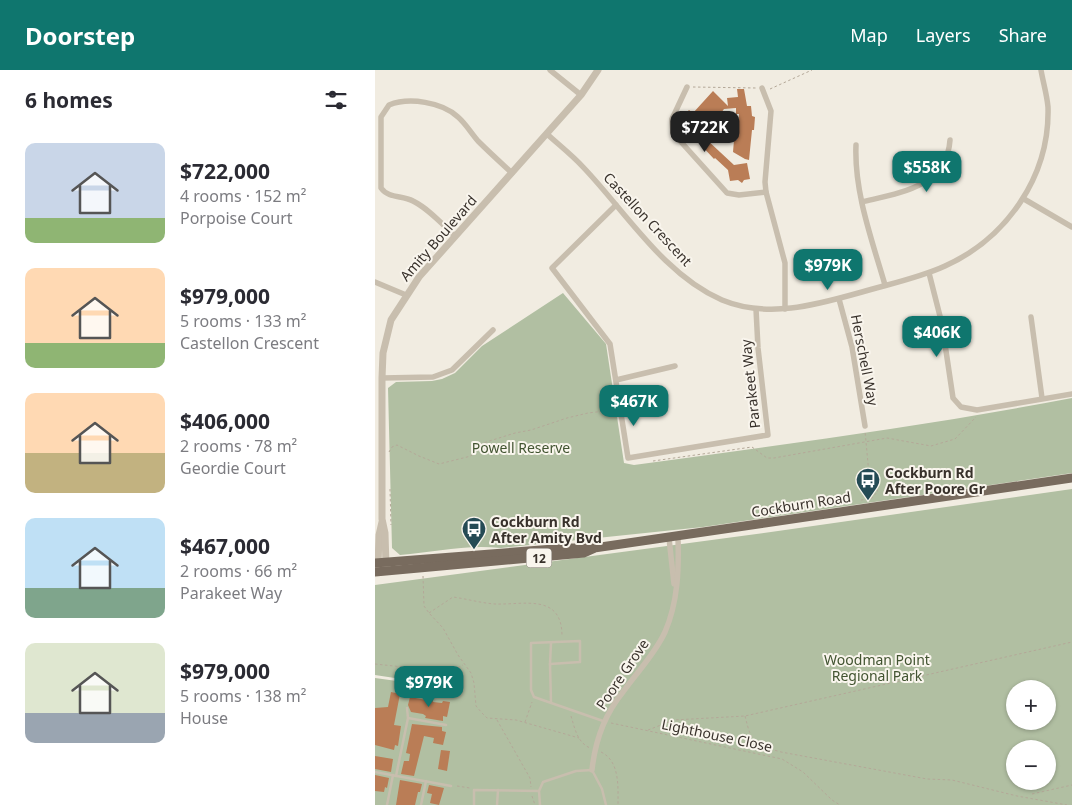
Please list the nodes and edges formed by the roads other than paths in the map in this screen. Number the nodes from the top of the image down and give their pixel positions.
1 (550, 70) edge
2 (598, 70) edge
3 (1041, 70) edge
4 (687, 87) dead end
5 (762, 88) dead end
6 (581, 95) junction
7 (547, 134) junction
8 (950, 140) dead end
9 (856, 145) dead end
10 (512, 172) junction
11 (766, 192) junction
12 (1023, 199) junction
13 (862, 202) junction
14 (617, 205) junction
15 (1072, 227) edge
16 (455, 236) junction
17 (929, 273) junction
18 (375, 282) edge
19 (885, 285) junction
20 (406, 295) junction
21 (839, 299) junction
22 (756, 309) junction
23 (785, 310) junction
24 (1031, 317) dead end
25 (493, 330) dead end
26 (675, 366) dead end
27 (382, 378) junction
28 (616, 380) junction
29 (1072, 394) edge
30 (1042, 398) junction
31 (865, 426) road end
32 (1072, 478) edge
33 (673, 538) junction
34 (380, 567) edge
35 (675, 594) junction
36 (551, 643) junction
37 (550, 664) junction
38 (551, 702) junction
39 (407, 708) dead end
40 (408, 718) junction
41 (605, 722) junction
42 (445, 725) dead end
43 (592, 770) junction
44 (375, 772) edge
45 (394, 775) junction
46 (426, 781) junction
47 (451, 786) road end
48 (498, 790) junction
49 (539, 791) junction
50 (387, 805) edge
51 (421, 805) edge
52 (474, 805) edge
53 (497, 805) edge
54 (541, 805) edge
55 (606, 805) edge

1 - 6 street
2 - 6 street, Amity Boulevard
3 - 12 street, Castellon Crescent
4 - 11 street
5 - 11 street
6 - 7 street, Amity Boulevard
7 - 10 street, Amity Boulevard
7 - 14 street, Castellon Crescent
8 - 13 street
9 - 13 street
10 - 16 street, Amity Boulevard
10 - 16 street
11 - 23 street
12 - 15 street
12 - 17 street, Castellon Crescent
13 - 19 street
14 - 22 street, Castellon Crescent
14 - 28 street, Parakeet Way
16 - 20 street, Amity Boulevard
17 - 19 street, Castellon Crescent
17 - 30 street
18 - 20 street
19 - 21 street, Castellon Crescent
20 - 27 street, Amity Boulevard
21 - 23 street, Castellon Crescent
21 - 31 street, Herschell Way
22 - 23 street, Castellon Crescent
22 - 28 street, Parakeet Way
24 - 30 street
25 - 27 street
26 - 28 street
27 - 34 street, Amity Boulevard
29 - 30 street
32 - 33 main road, Cockburn Road / 12
33 - 34 main road, Cockburn Road / 12
33 - 35 street, Poore Grove
33 - 35 street, Poore Grove
35 - 41 street, Poore Grove
36 - 37 lane
36 - 37 lane
36 - 38 lane
37 - 38 lane
38 - 41 lane
39 - 40 lane
40 - 42 lane
40 - 45 lane
41 - 43 street, Poore Grove
43 - 49 lane
43 - 55 lane
44 - 45 lane
45 - 46 lane
45 - 50 lane
46 - 47 lane
46 - 51 lane
48 - 49 lane
48 - 52 lane
48 - 53 lane
49 - 54 lane

